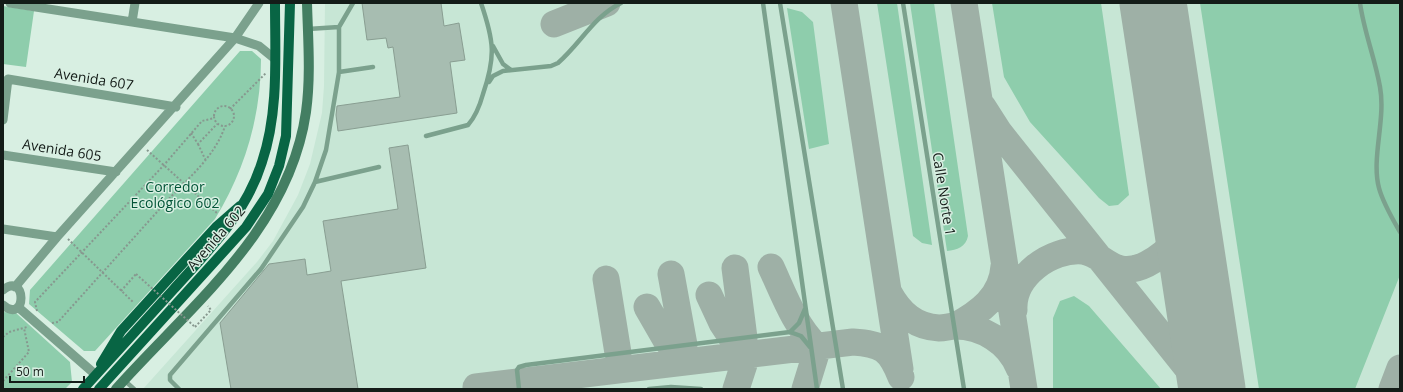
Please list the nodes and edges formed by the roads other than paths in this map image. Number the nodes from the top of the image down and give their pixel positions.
1 (10, 3) edge
2 (135, 3) edge
3 (259, 3) edge
4 (275, 3) edge
5 (290, 3) edge
6 (307, 3) edge
7 (353, 3) edge
8 (481, 3) edge
9 (621, 3) edge
10 (763, 3) edge
11 (780, 3) edge
12 (903, 3) edge
13 (1360, 3) edge
14 (132, 22) junction
15 (339, 27) junction
16 (308, 29) junction
17 (235, 38) junction
18 (492, 43) junction
19 (275, 61) junction
20 (373, 67) dead end
21 (511, 70) junction
22 (339, 72) junction
23 (485, 89) junction
24 (176, 107) junction
25 (3, 120) edge
26 (426, 136) dead end
27 (3, 155) edge
28 (379, 167) dead end
29 (116, 172) junction
30 (315, 182) junction
31 (247, 199) junction
32 (3, 229) edge
33 (1400, 232) edge
34 (59, 235) junction
35 (15, 287) junction
36 (3, 290) edge
37 (3, 305) edge
38 (805, 306) junction
39 (18, 307) junction
40 (790, 332) junction
41 (811, 348) junction
42 (96, 375) junction
43 (119, 386) edge
44 (83, 389) edge
45 (99, 389) edge
46 (134, 389) edge
47 (179, 389) edge
48 (519, 389) edge
49 (649, 389) edge
50 (701, 389) edge
51 (817, 389) edge
52 (843, 389) edge
53 (964, 389) edge

1 - 14 street
2 - 14 street
3 - 17 street
4 - 19 main road, Avenida 602
5 - 45 main road, Avenida 602
6 - 16 main road
7 - 15 lane
8 - 18 lane
9 - 21 lane
10 - 38 lane
11 - 52 lane
12 - 53 lane, Calle Norte 1
13 - 33 lane
14 - 17 street
15 - 16 lane
15 - 22 lane
16 - 43 main road
17 - 19 street
17 - 24 street
18 - 21 lane
18 - 23 lane
19 - 31 main road, Avenida 602
20 - 22 lane
21 - 23 lane
22 - 30 lane
23 - 26 lane
24 - 25 street, Avenida 607
24 - 29 street
27 - 29 street, Avenida 605
28 - 30 lane
29 - 34 street
30 - 47 lane
31 - 42 main road, Avenida 602
31 - 42 main road, Avenida 602
32 - 34 street
34 - 35 street
35 - 36 street
35 - 39 street
37 - 39 street
38 - 40 lane
38 - 41 lane
39 - 42 street
40 - 41 lane
40 - 48 lane
41 - 51 lane
42 - 44 main road, Avenida 602
43 - 46 lane
49 - 50 lane

